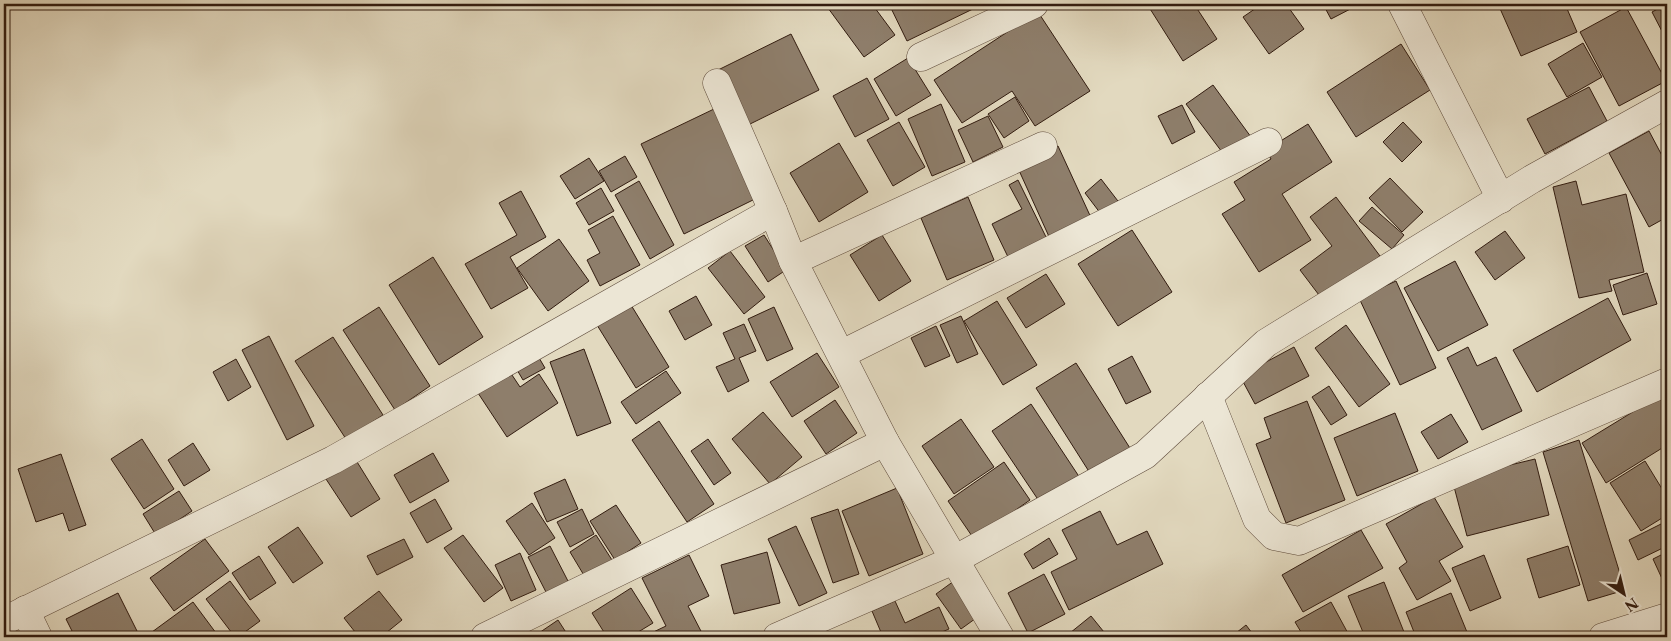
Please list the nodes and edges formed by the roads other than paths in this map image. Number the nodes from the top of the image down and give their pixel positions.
1 (1034, 4) edge
2 (1402, 4) edge
3 (921, 57) dead end
4 (717, 83) dead end
5 (1667, 104) edge
6 (1268, 142) dead end
7 (1043, 146) dead end
8 (1501, 199) junction
9 (774, 211) junction
10 (793, 261) junction
11 (842, 354) junction
12 (1667, 382) edge
13 (1208, 396) junction
14 (886, 442) junction
15 (954, 560) junction
16 (14, 616) edge
17 (1667, 617) edge
18 (38, 637) edge
19 (485, 637) edge
20 (777, 637) edge
21 (1000, 637) edge
22 (1603, 637) edge

1 - 3 street
2 - 8 street
4 - 9 street
5 - 8 street
6 - 11 street
7 - 10 street
8 - 13 street
9 - 10 street
9 - 16 street
10 - 11 street
11 - 14 street
12 - 13 street
13 - 15 street
14 - 15 street
14 - 19 street
15 - 20 street
15 - 21 street
16 - 18 street
17 - 22 street

